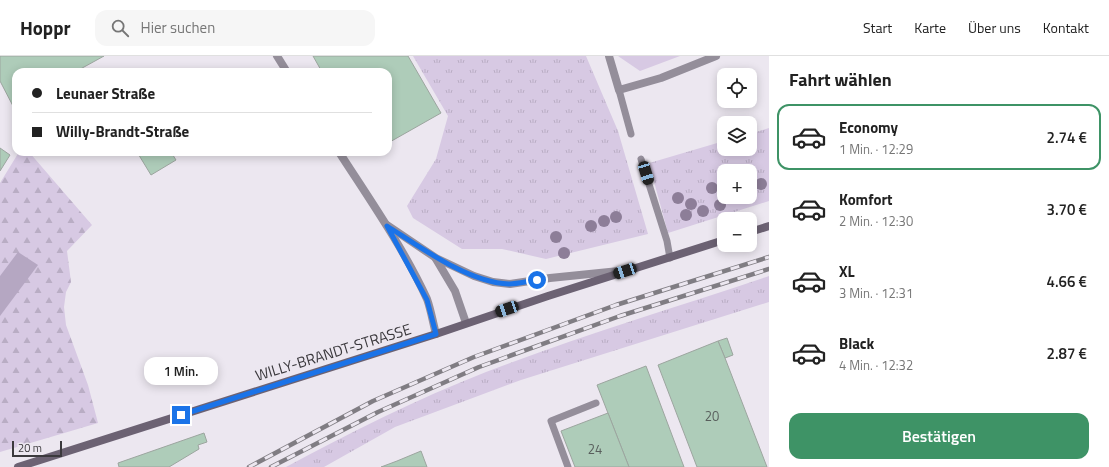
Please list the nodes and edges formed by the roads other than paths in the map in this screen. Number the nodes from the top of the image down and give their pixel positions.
1 (277, 56) edge
2 (609, 56) edge
3 (716, 56) edge
4 (284, 68) edge
5 (619, 90) junction
6 (631, 134) dead end
7 (342, 156) edge
8 (641, 159) dead end
9 (387, 226) junction
10 (769, 226) edge
11 (757, 230) edge
12 (717, 242) edge
13 (436, 258) junction
14 (670, 258) junction
15 (625, 271) junction
16 (466, 323) junction
17 (436, 334) junction
18 (596, 403) dead end
19 (18, 467) edge
20 (568, 467) edge

1 - 4 street
2 - 5 street
3 - 5 street
5 - 6 lane
7 - 9 street
8 - 14 lane
9 - 13 street
9 - 17 street
10 - 11 main road
12 - 14 main road, WILLY-BRANDT-STRASSE
13 - 15 street
13 - 16 street
14 - 15 main road, WILLY-BRANDT-STRASSE
15 - 16 main road, WILLY-BRANDT-STRASSE
16 - 17 main road, WILLY-BRANDT-STRASSE
17 - 19 main road, WILLY-BRANDT-STRASSE
18 - 20 lane

